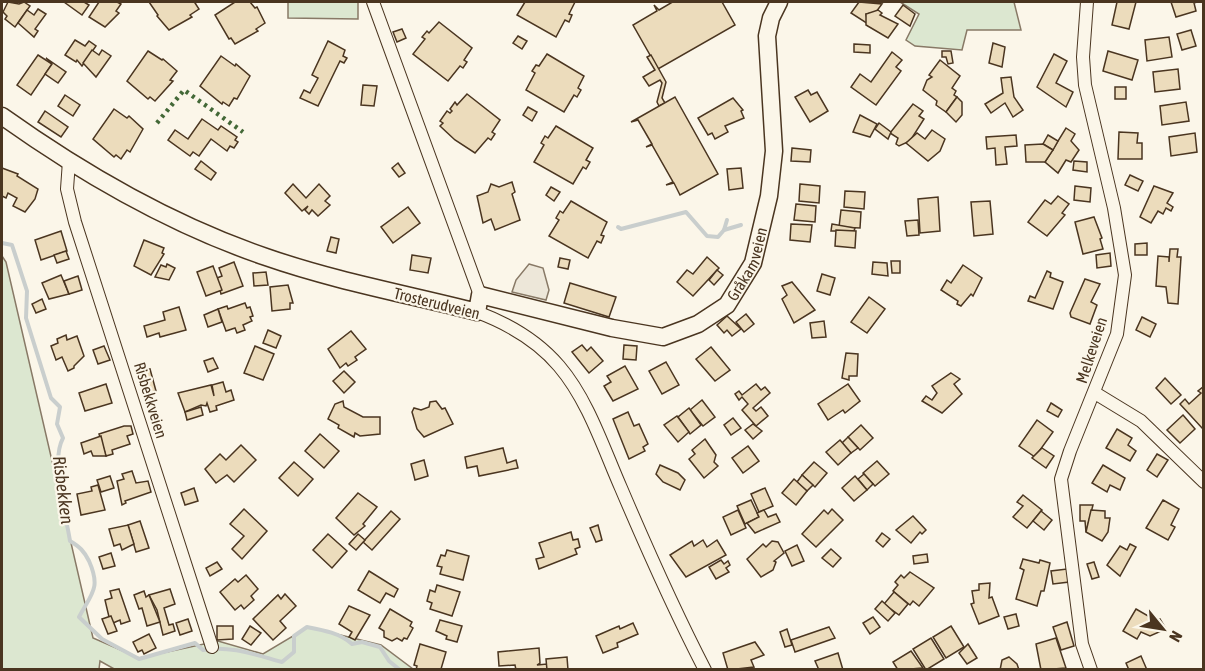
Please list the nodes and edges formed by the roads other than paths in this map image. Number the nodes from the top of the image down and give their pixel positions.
1 (373, 2) edge
2 (779, 2) edge
3 (1087, 2) edge
4 (2, 116) edge
5 (69, 161) junction
6 (478, 304) junction
7 (1095, 393) junction
8 (1203, 482) edge
9 (212, 647) dead end
10 (705, 669) edge
11 (1091, 669) edge

1 - 6 street
2 - 6 street, Gråkamveien
3 - 7 street, Melkeveien
4 - 5 street, Trosterudveien
5 - 6 street, Trosterudveien
5 - 9 street, Risbekkveien
6 - 10 street, Trosterudveien
7 - 8 street
7 - 11 street, Melkeveien

